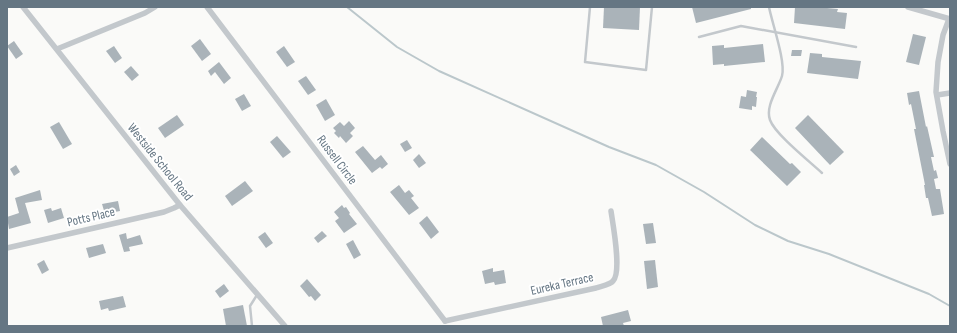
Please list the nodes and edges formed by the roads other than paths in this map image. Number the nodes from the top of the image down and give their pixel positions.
1 (23, 7) edge
2 (155, 7) edge
3 (207, 7) edge
4 (590, 7) edge
5 (652, 7) edge
6 (768, 7) edge
7 (908, 7) edge
8 (950, 19) edge
9 (775, 32) junction
10 (699, 37) dead end
11 (856, 47) dead end
12 (56, 49) junction
13 (950, 93) edge
14 (937, 96) junction
15 (950, 164) edge
16 (822, 173) dead end
17 (180, 205) junction
18 (611, 211) dead end
19 (7, 248) edge
20 (258, 295) junction
21 (443, 324) edge
22 (252, 326) edge
23 (285, 326) edge

1 - 12 street, Westside School Road
2 - 12 street
3 - 21 street, Russell Circle
4 - 5 lane
6 - 9 lane
7 - 8 street
8 - 14 street
9 - 10 lane
9 - 11 lane
9 - 16 lane
12 - 17 street, Westside School Road
13 - 14 street
14 - 15 street
17 - 19 street, Potts Place
17 - 20 street, Westside School Road
18 - 21 street, Eureka Terrace
20 - 22 lane
20 - 23 street, Westside School Road

